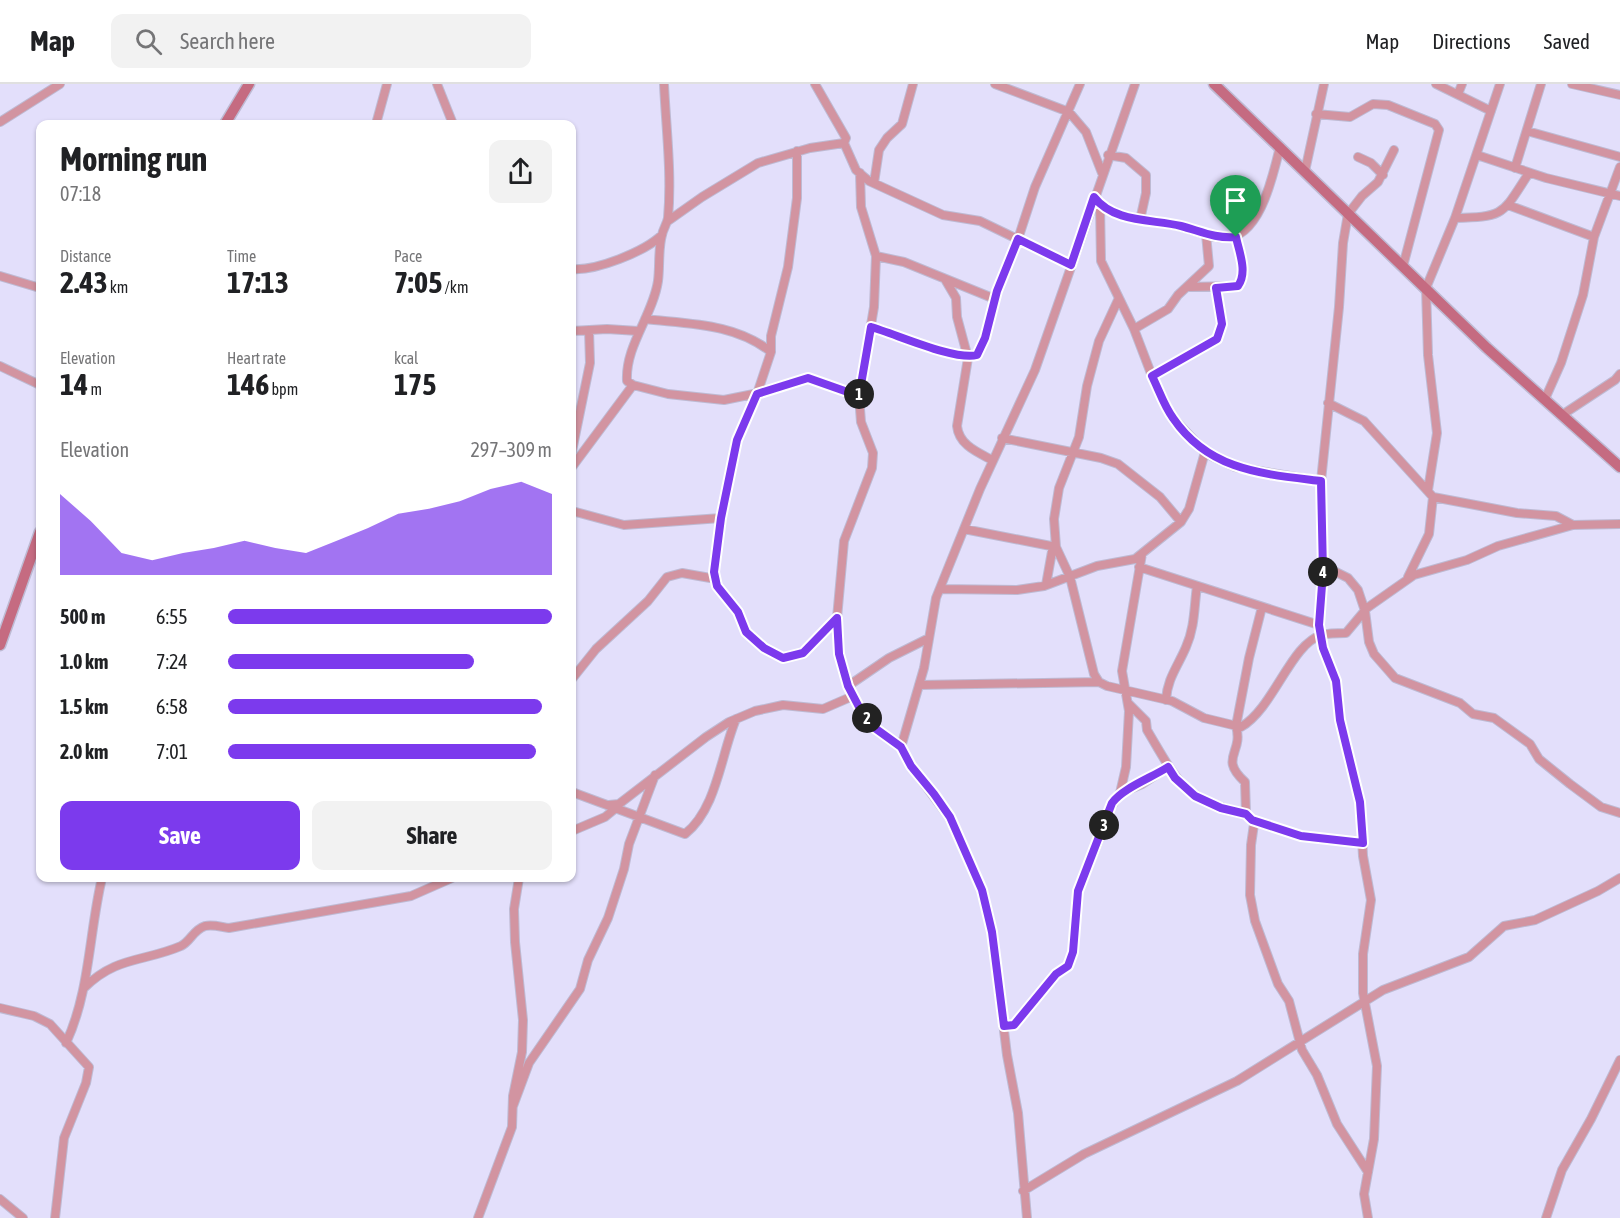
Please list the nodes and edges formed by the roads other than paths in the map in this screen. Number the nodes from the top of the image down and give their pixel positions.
1 (60, 84) edge
2 (249, 84) edge
3 (387, 84) edge
4 (437, 84) edge
5 (664, 84) edge
6 (815, 84) edge
7 (913, 84) edge
8 (995, 84) edge
9 (1080, 84) edge
10 (1134, 84) edge
11 (1215, 84) edge
12 (1324, 84) edge
13 (1436, 84) edge
14 (1462, 84) edge
15 (1500, 84) edge
16 (1541, 84) edge
17 (1572, 84) edge
18 (1586, 86) edge
19 (1458, 94) junction
20 (1620, 95) edge
21 (1491, 111) junction
22 (1069, 112) junction
23 (1316, 114) junction
24 (227, 120) edge
25 (377, 120) edge
26 (451, 120) edge
27 (0, 122) edge
28 (1527, 131) junction
29 (844, 143) junction
30 (1280, 147) junction
31 (1394, 150) dead end
32 (797, 151) junction
33 (1108, 155) junction
34 (1477, 155) junction
35 (1358, 157) dead end
36 (1620, 157) edge
37 (1620, 167) edge
38 (1515, 168) junction
39 (1305, 171) junction
40 (1529, 172) junction
41 (860, 173) junction
42 (1102, 174) junction
43 (1383, 175) junction
44 (874, 183) junction
45 (1611, 195) junction
46 (1620, 196) edge
47 (1094, 197) junction
48 (1100, 205) junction
49 (1508, 205) junction
50 (1348, 214) junction
51 (1455, 218) junction
52 (1140, 220) junction
53 (668, 221) junction
54 (1206, 234) junction
55 (662, 235) junction
56 (1236, 237) junction
57 (1594, 237) junction
58 (1018, 239) junction
59 (876, 256) junction
60 (1071, 265) junction
61 (1403, 266) junction
62 (576, 268) edge
63 (0, 276) edge
64 (946, 281) junction
65 (36, 287) edge
66 (1187, 287) junction
67 (1216, 288) junction
68 (1426, 288) junction
69 (995, 299) junction
70 (1118, 300) junction
71 (645, 319) junction
72 (871, 327) junction
73 (1134, 329) junction
74 (589, 330) junction
75 (638, 331) junction
76 (576, 332) edge
77 (771, 352) junction
78 (968, 358) junction
79 (0, 366) edge
80 (1620, 374) edge
81 (1152, 376) junction
82 (36, 383) edge
83 (633, 385) junction
84 (757, 394) junction
85 (859, 396) junction
86 (1545, 399) junction
87 (1328, 403) junction
88 (1562, 415) junction
89 (576, 431) edge
90 (1002, 438) junction
91 (1205, 452) junction
92 (1073, 454) junction
93 (992, 460) junction
94 (576, 462) edge
95 (1620, 467) edge
96 (1321, 481) junction
97 (1431, 493) junction
98 (576, 512) edge
99 (721, 518) junction
100 (1181, 522) junction
101 (1620, 524) edge
102 (1573, 525) junction
103 (964, 529) junction
104 (36, 543) edge
105 (1054, 546) junction
106 (1142, 554) junction
107 (1322, 565) junction
108 (1139, 567) junction
109 (1070, 577) junction
110 (716, 579) junction
111 (1405, 581) junction
112 (1046, 585) junction
113 (1197, 586) junction
114 (940, 589) junction
115 (1262, 607) junction
116 (1365, 611) junction
117 (837, 618) junction
118 (1319, 625) junction
119 (1321, 635) junction
120 (929, 638) junction
121 (0, 645) edge
122 (576, 675) edge
123 (1099, 682) junction
124 (848, 686) junction
125 (920, 686) junction
126 (1128, 693) junction
127 (853, 696) junction
128 (1166, 700) junction
129 (1128, 702) junction
130 (736, 719) junction
131 (1236, 726) junction
132 (901, 747) junction
133 (1168, 767) junction
134 (656, 776) junction
135 (576, 793) edge
136 (1120, 793) junction
137 (612, 806) junction
138 (1620, 813) edge
139 (638, 816) junction
140 (1249, 817) junction
141 (576, 829) edge
142 (1363, 843) junction
143 (1620, 878) edge
144 (101, 882) edge
145 (444, 882) edge
146 (518, 882) edge
147 (84, 988) junction
148 (1366, 1001) junction
149 (0, 1008) edge
150 (1004, 1026) junction
151 (1299, 1042) junction
152 (66, 1043) junction
153 (1620, 1060) edge
154 (513, 1106) junction
155 (1368, 1172) junction
156 (1023, 1191) junction
157 (0, 1199) edge
158 (23, 1218) edge
159 (55, 1218) edge
160 (478, 1218) edge
161 (1027, 1218) edge
162 (1368, 1218) edge
163 (1546, 1218) edge

1 - 27 street
2 - 24 street
3 - 25 street
4 - 26 street
5 - 53 street
6 - 29 street
7 - 44 street
8 - 22 street
9 - 22 street
10 - 33 street
11 - 30 street
12 - 23 street
13 - 19 street
14 - 19 street
15 - 21 street
16 - 28 street
17 - 18 street
18 - 20 street
19 - 21 street
21 - 34 street
22 - 42 street
22 - 58 street
23 - 39 street
23 - 61 street
28 - 36 street
28 - 38 street
29 - 32 street
29 - 41 street
30 - 39 street
30 - 56 street
31 - 43 street
32 - 53 street
32 - 77 street
33 - 42 street
33 - 52 street
34 - 38 street
34 - 51 street
35 - 43 street
37 - 45 street
38 - 40 street
39 - 50 street
40 - 45 street
40 - 49 street
41 - 44 street
41 - 59 street
42 - 47 street
43 - 50 street
44 - 58 street
45 - 46 street
45 - 57 street
47 - 48 street
47 - 60 street
48 - 52 street
48 - 70 street
49 - 51 street
49 - 57 street
50 - 61 street
50 - 87 street
51 - 68 street
52 - 54 street
53 - 55 street
54 - 56 street
54 - 66 street
55 - 62 street
55 - 71 street
56 - 67 street
57 - 86 street
58 - 60 street
58 - 69 street
59 - 64 street
59 - 72 street
60 - 90 street
61 - 68 street
63 - 65 street
64 - 69 street
64 - 78 street
66 - 67 street
66 - 73 street
67 - 81 street
68 - 86 street
68 - 97 street
69 - 78 street
70 - 73 street
70 - 92 street
71 - 75 street
71 - 77 street
72 - 78 street
72 - 85 street
73 - 81 street
74 - 75 street
74 - 76 street
74 - 89 street
75 - 83 street
77 - 84 street
78 - 93 street
79 - 82 street
80 - 88 street
81 - 91 street
83 - 84 street
83 - 94 street
84 - 85 street
84 - 99 street
85 - 117 street
86 - 88 street
87 - 96 street
87 - 97 street
88 - 95 street
90 - 92 street
90 - 93 street
91 - 96 street
91 - 100 street
92 - 100 street
92 - 105 street
93 - 103 street
96 - 107 street
97 - 102 street
97 - 111 street
98 - 99 street
99 - 110 street
100 - 106 street
101 - 102 street
102 - 111 street
103 - 105 street
103 - 114 street
104 - 121 street
105 - 109 street
105 - 112 street
106 - 108 street
106 - 109 street
107 - 116 street
107 - 118 street
108 - 113 street
108 - 126 street
109 - 112 street
109 - 123 street
110 - 117 street
110 - 122 street
111 - 116 street
112 - 114 street
113 - 115 street
113 - 128 street
114 - 120 street
115 - 118 street
115 - 131 street
116 - 119 street
116 - 138 street
117 - 124 street
118 - 119 street
119 - 131 street
119 - 142 street
120 - 124 street
120 - 125 street
123 - 125 street
123 - 126 street
124 - 127 street
125 - 132 street
126 - 128 street
126 - 129 street
127 - 130 street
127 - 132 street
128 - 131 street
129 - 133 street
129 - 136 street
130 - 134 street
130 - 139 street
131 - 140 street
132 - 150 street
133 - 136 street
133 - 140 street
134 - 137 street
134 - 139 street
135 - 137 street
136 - 150 street
137 - 139 street
137 - 141 street
139 - 154 street
140 - 142 street
140 - 151 street
142 - 148 street
143 - 148 street
144 - 147 street
145 - 147 street
146 - 154 street
147 - 152 street
148 - 151 street
148 - 155 street
149 - 152 street
150 - 156 street
151 - 155 street
151 - 156 street
152 - 159 street
153 - 163 street
154 - 160 street
155 - 162 street
156 - 161 street
157 - 158 street

